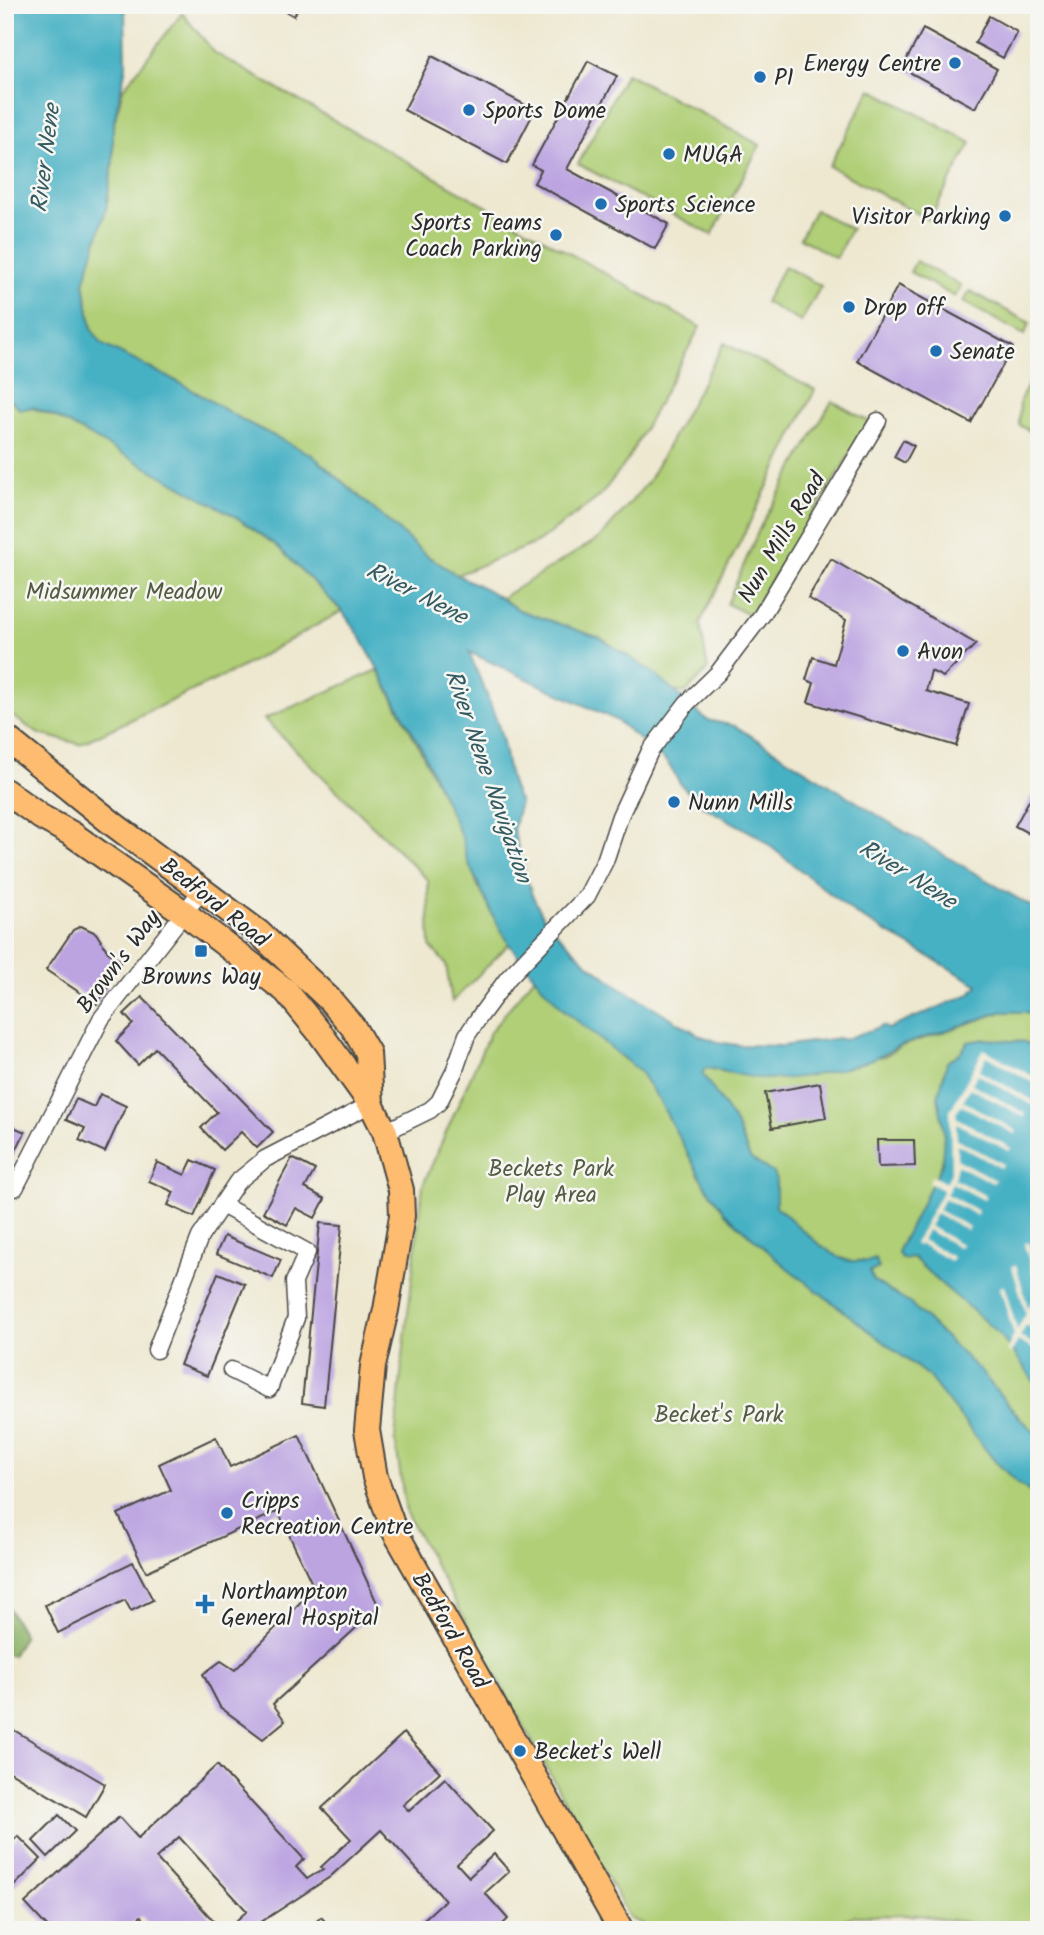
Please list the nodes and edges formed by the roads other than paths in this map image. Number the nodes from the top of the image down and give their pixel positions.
1 (878, 421) dead end
2 (5, 737) edge
3 (5, 791) edge
4 (202, 890) junction
5 (183, 912) junction
6 (371, 1104) junction
7 (386, 1132) junction
8 (15, 1188) dead end
9 (222, 1205) junction
10 (156, 1350) dead end
11 (231, 1370) dead end
12 (616, 1925) edge

1 - 7 street, Nun Mills Road
2 - 4 main road, Bedford Road
3 - 5 main road, Bedford Road
4 - 5 street, Brown's Way
4 - 6 main road, Bedford Road
5 - 6 main road, Bedford Road
5 - 8 street, Brown's Way
6 - 7 main road, Bedford Road
6 - 9 street
7 - 12 main road, Bedford Road
9 - 10 street
9 - 11 street

